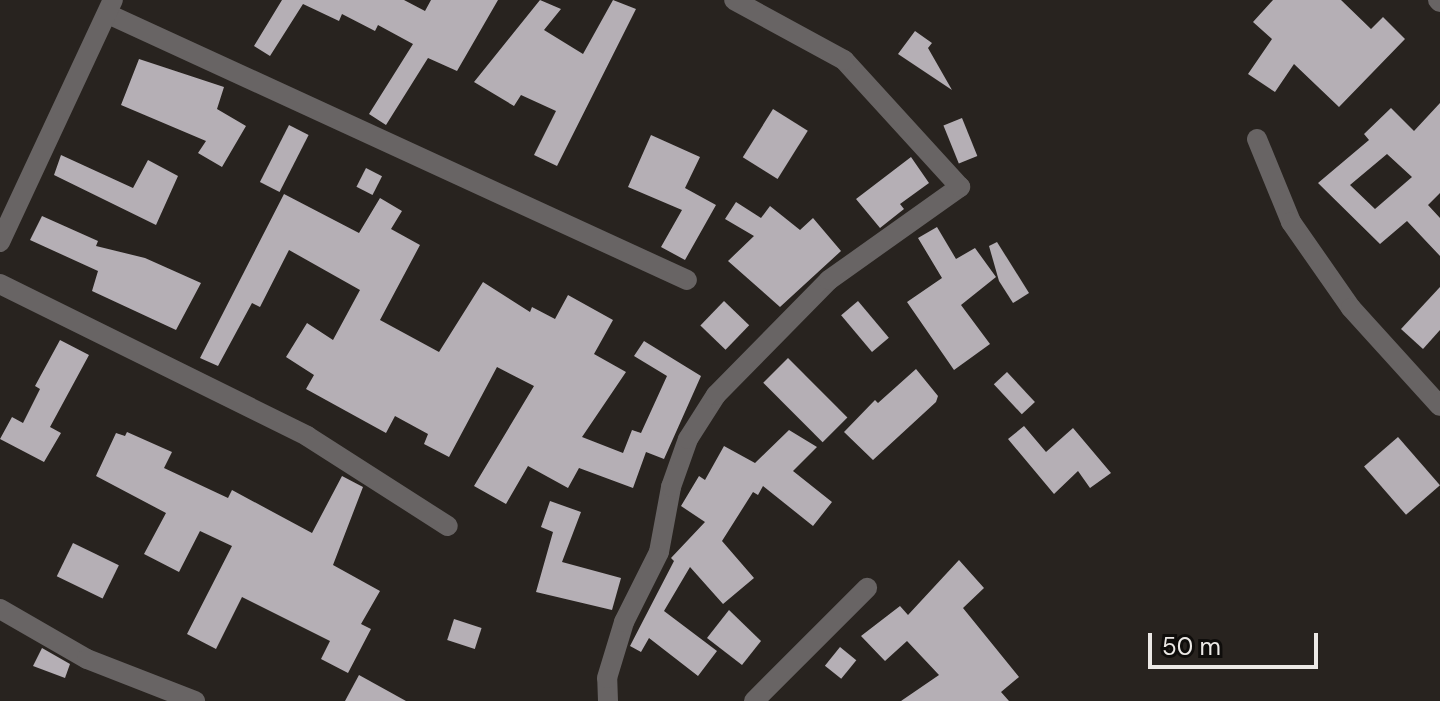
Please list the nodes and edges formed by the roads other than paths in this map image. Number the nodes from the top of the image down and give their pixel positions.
1 (734, 0) edge
2 (110, 7) edge
3 (1257, 139) dead end
4 (0, 242) edge
5 (687, 280) dead end
6 (0, 284) edge
7 (1440, 406) edge
8 (448, 526) dead end
9 (867, 588) dead end
10 (0, 609) edge
11 (195, 701) edge
12 (608, 701) edge
13 (754, 701) edge

1 - 12 street
2 - 4 street
2 - 5 street
3 - 7 street
6 - 8 street
9 - 13 street
10 - 11 street

